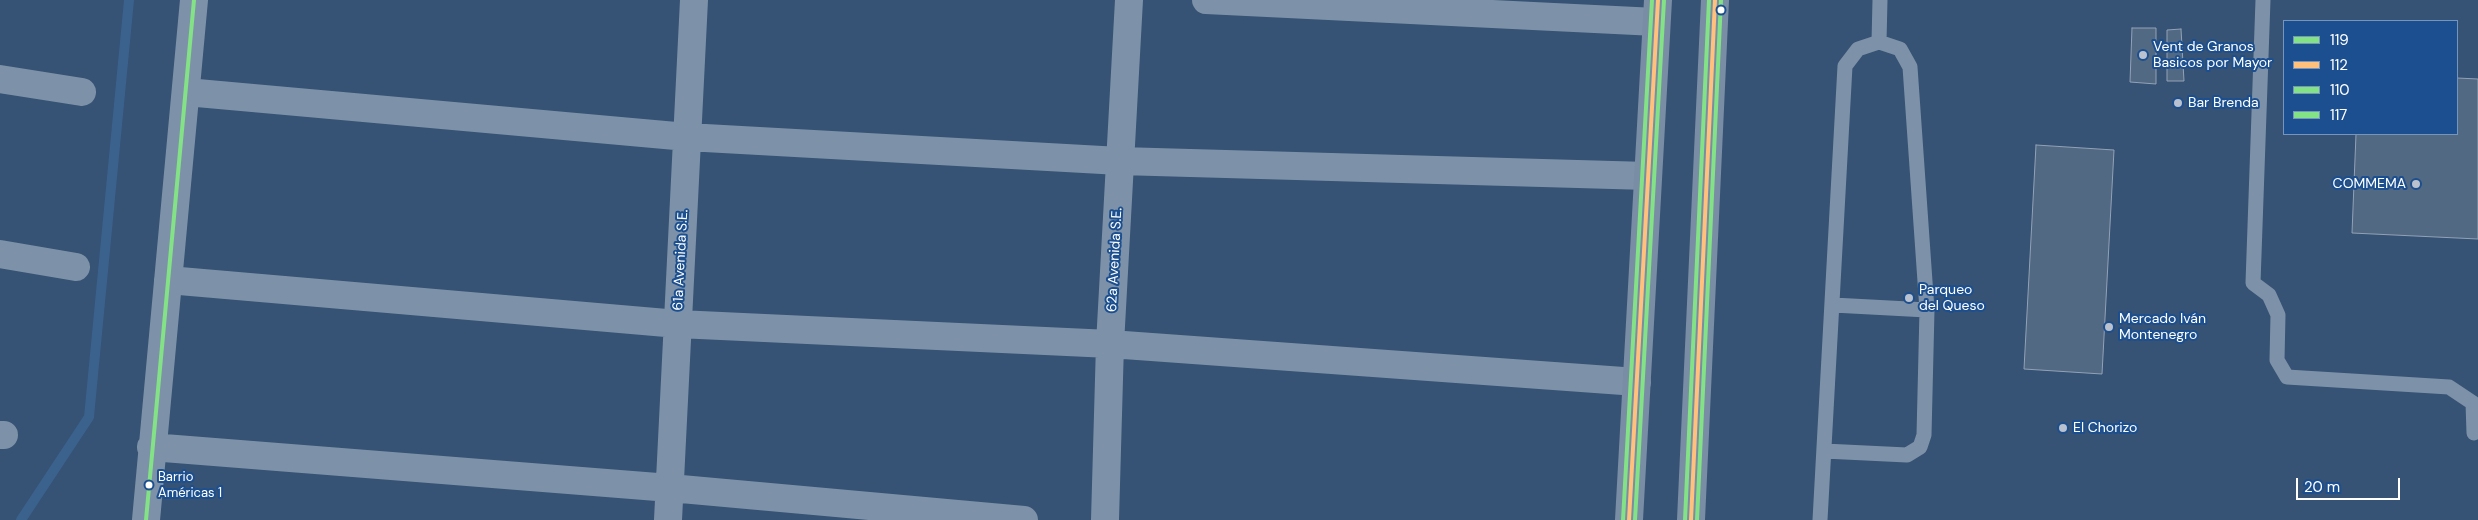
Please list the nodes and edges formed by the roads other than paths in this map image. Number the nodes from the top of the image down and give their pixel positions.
1 (194, 0) edge
2 (694, 0) edge
3 (1129, 0) edge
4 (1206, 0) edge
5 (1715, 0) edge
6 (1880, 0) edge
7 (2263, 0) edge
8 (1657, 11) edge
9 (1879, 42) junction
10 (0, 79) edge
11 (82, 92) dead end
12 (186, 92) junction
13 (687, 138) junction
14 (1120, 162) junction
15 (1648, 176) junction
16 (0, 254) edge
17 (76, 267) dead end
18 (168, 280) junction
19 (1833, 305) junction
20 (1927, 310) junction
21 (678, 324) junction
22 (1110, 344) junction
23 (1637, 382) junction
24 (2474, 433) dead end
25 (151, 447) junction
26 (1824, 451) junction
27 (670, 488) junction
28 (146, 520) edge
29 (668, 520) edge
30 (1024, 520) edge
31 (1105, 520) edge
32 (1629, 520) edge
33 (1691, 520) edge
34 (1820, 520) edge

1 - 12 street
2 - 13 street, 61a Avenida S.E.
3 - 14 street, 62a Avenida S.E.
4 - 8 street
5 - 33 main road
6 - 9 lane
7 - 24 lane
8 - 15 main road
9 - 19 lane
9 - 20 lane
10 - 11 street
12 - 13 street
12 - 18 street
13 - 14 street
13 - 21 street, 61a Avenida S.E.
14 - 15 street
14 - 22 street, 62a Avenida S.E.
15 - 23 main road
16 - 17 street
18 - 21 street
18 - 25 street
19 - 20 lane
19 - 26 lane
20 - 26 lane
21 - 22 street
21 - 27 street, 61a Avenida S.E.
22 - 23 street
22 - 31 street, 62a Avenida S.E.
23 - 32 main road
25 - 27 street
25 - 28 street
26 - 34 lane
27 - 29 street, 61a Avenida S.E.
27 - 30 street

